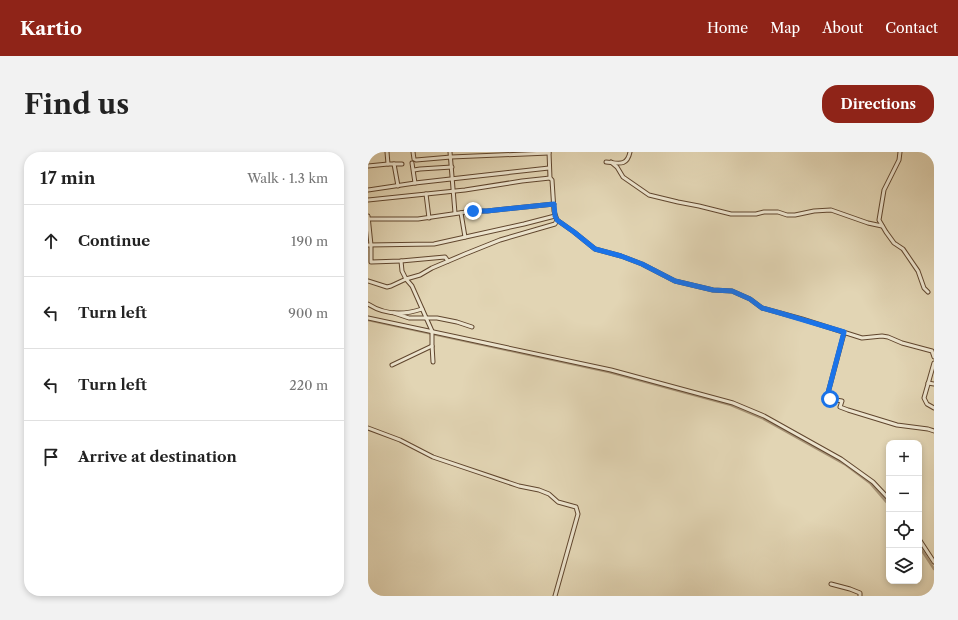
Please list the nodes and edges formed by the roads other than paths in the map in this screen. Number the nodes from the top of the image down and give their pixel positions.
1 (387, 152) edge
2 (413, 152) edge
3 (450, 152) edge
4 (549, 152) edge
5 (630, 152) edge
6 (900, 152) edge
7 (481, 154) edge
8 (451, 157) junction
9 (606, 162) dead end
10 (611, 162) junction
11 (388, 164) junction
12 (394, 164) junction
13 (402, 164) dead end
14 (412, 164) dead end
15 (368, 166) edge
16 (452, 167) junction
17 (549, 168) junction
18 (414, 170) junction
19 (550, 178) junction
20 (452, 179) junction
21 (415, 183) junction
22 (398, 186) junction
23 (368, 190) edge
24 (453, 191) junction
25 (426, 194) junction
26 (368, 200) edge
27 (554, 204) junction
28 (461, 213) junction
29 (454, 214) junction
30 (368, 216) edge
31 (555, 216) junction
32 (429, 218) junction
33 (368, 219) edge
34 (557, 220) junction
35 (882, 226) junction
36 (465, 238) junction
37 (370, 245) edge
38 (401, 261) junction
39 (448, 261) junction
40 (406, 279) junction
41 (368, 281) edge
42 (928, 292) dead end
43 (368, 304) edge
44 (422, 309) junction
45 (394, 313) junction
46 (368, 318) edge
47 (427, 318) junction
48 (472, 327) dead end
49 (432, 331) junction
50 (844, 332) junction
51 (432, 346) junction
52 (934, 357) edge
53 (433, 362) dead end
54 (934, 363) edge
55 (392, 365) dead end
56 (928, 382) junction
57 (934, 384) edge
58 (934, 408) edge
59 (368, 428) edge
60 (934, 431) edge
61 (886, 496) edge
62 (922, 544) edge
63 (934, 562) edge
64 (830, 584) dead end
65 (555, 596) edge
66 (860, 596) edge

1 - 11 street
2 - 8 street
3 - 8 street
4 - 7 street
4 - 17 street
5 - 10 street
6 - 35 street
7 - 8 street
8 - 16 street
9 - 10 street
10 - 35 street
11 - 12 street
11 - 15 street
12 - 13 street
12 - 22 street
14 - 18 street
16 - 18 street
16 - 20 street
17 - 19 street
17 - 20 street
18 - 21 street
19 - 24 street
19 - 27 street
20 - 21 street
20 - 24 street
21 - 22 street
22 - 23 street
24 - 25 street
24 - 29 street
25 - 26 street
25 - 32 street
27 - 28 street
27 - 31 street
28 - 29 street
28 - 36 street
29 - 32 street
30 - 33 street
31 - 34 street
31 - 36 street
32 - 33 street
33 - 37 street
34 - 39 street
34 - 50 street
35 - 42 street
36 - 37 street
37 - 38 street
38 - 39 street
38 - 40 street
39 - 40 street
40 - 41 street
40 - 44 street
43 - 45 street
44 - 45 street
44 - 47 street
45 - 47 street
46 - 49 street
47 - 48 street
47 - 49 street
49 - 51 street
49 - 61 street
50 - 52 street
50 - 60 street
51 - 53 street
51 - 55 street
54 - 56 street
56 - 57 street
56 - 58 street
59 - 65 street
62 - 63 street
64 - 66 street

